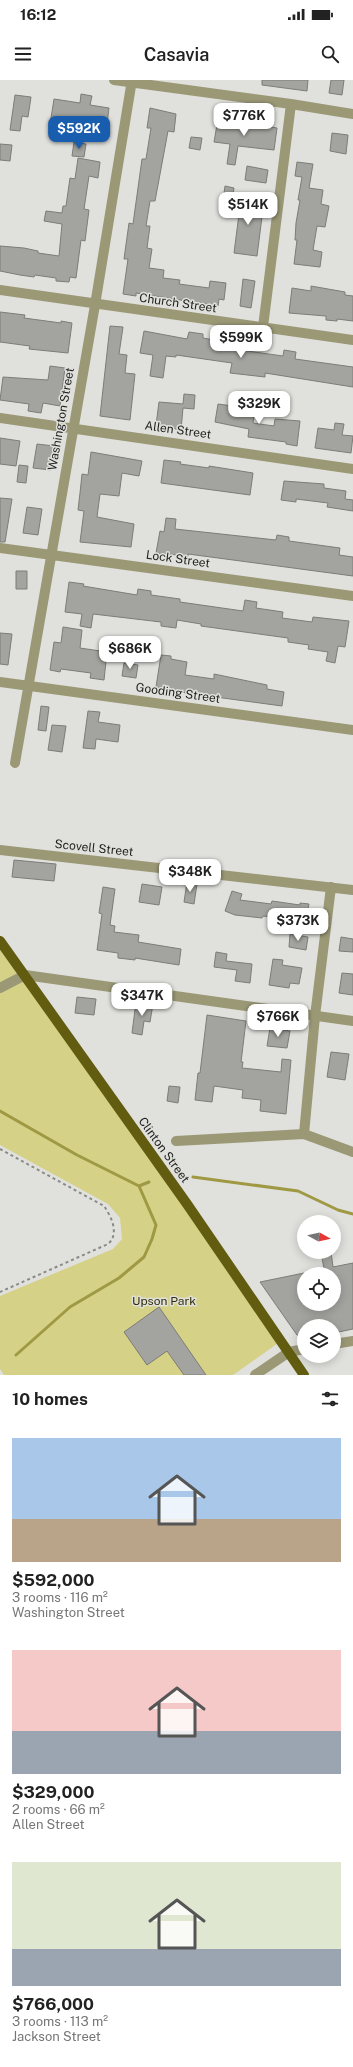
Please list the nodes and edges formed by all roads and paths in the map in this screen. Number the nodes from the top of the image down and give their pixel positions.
1 (114, 80) edge
2 (132, 81) edge
3 (291, 104) junction
4 (353, 114) edge
5 (0, 290) edge
6 (95, 305) junction
7 (263, 327) junction
8 (353, 340) edge
9 (0, 418) edge
10 (72, 428) junction
11 (353, 468) edge
12 (0, 548) edge
13 (52, 555) junction
14 (353, 596) edge
15 (0, 682) edge
16 (28, 685) junction
17 (353, 730) edge
18 (14, 763) dead end
19 (0, 850) edge
20 (331, 887) junction
21 (353, 890) edge
22 (0, 941) edge
23 (25, 975) junction
24 (0, 988) edge
25 (315, 1016) junction
26 (353, 1021) edge
27 (304, 1134) junction
28 (176, 1141) dead end
29 (0, 1149) edge
30 (353, 1152) edge
31 (0, 1292) edge
32 (353, 1341) edge
33 (341, 1343) edge
34 (297, 1350) edge
35 (288, 1352) junction
36 (254, 1375) edge
37 (304, 1375) edge

1 - 2 street
2 - 3 street
2 - 6 street, Washington Street
3 - 4 street
3 - 7 street
5 - 6 street, Church Street
6 - 7 street, Church Street
6 - 10 street, Washington Street
7 - 8 street, Church Street
9 - 10 street, Allen Street
10 - 11 street, Allen Street
10 - 13 street, Washington Street
12 - 13 street, Lock Street
13 - 14 street, Lock Street
13 - 16 street, Washington Street
15 - 16 street, Gooding Street
16 - 17 street, Gooding Street
16 - 18 street, Washington Street
19 - 20 street, Scovell Street
20 - 21 street, Scovell Street
20 - 25 street
22 - 23 main road, Clinton Street
23 - 24 street
23 - 25 street
23 - 35 main road, Clinton Street
25 - 26 street
25 - 27 street
27 - 28 street
27 - 30 street
29 - 31 path
32 - 33 street
34 - 35 street
35 - 36 street
35 - 37 main road, Clinton Street

